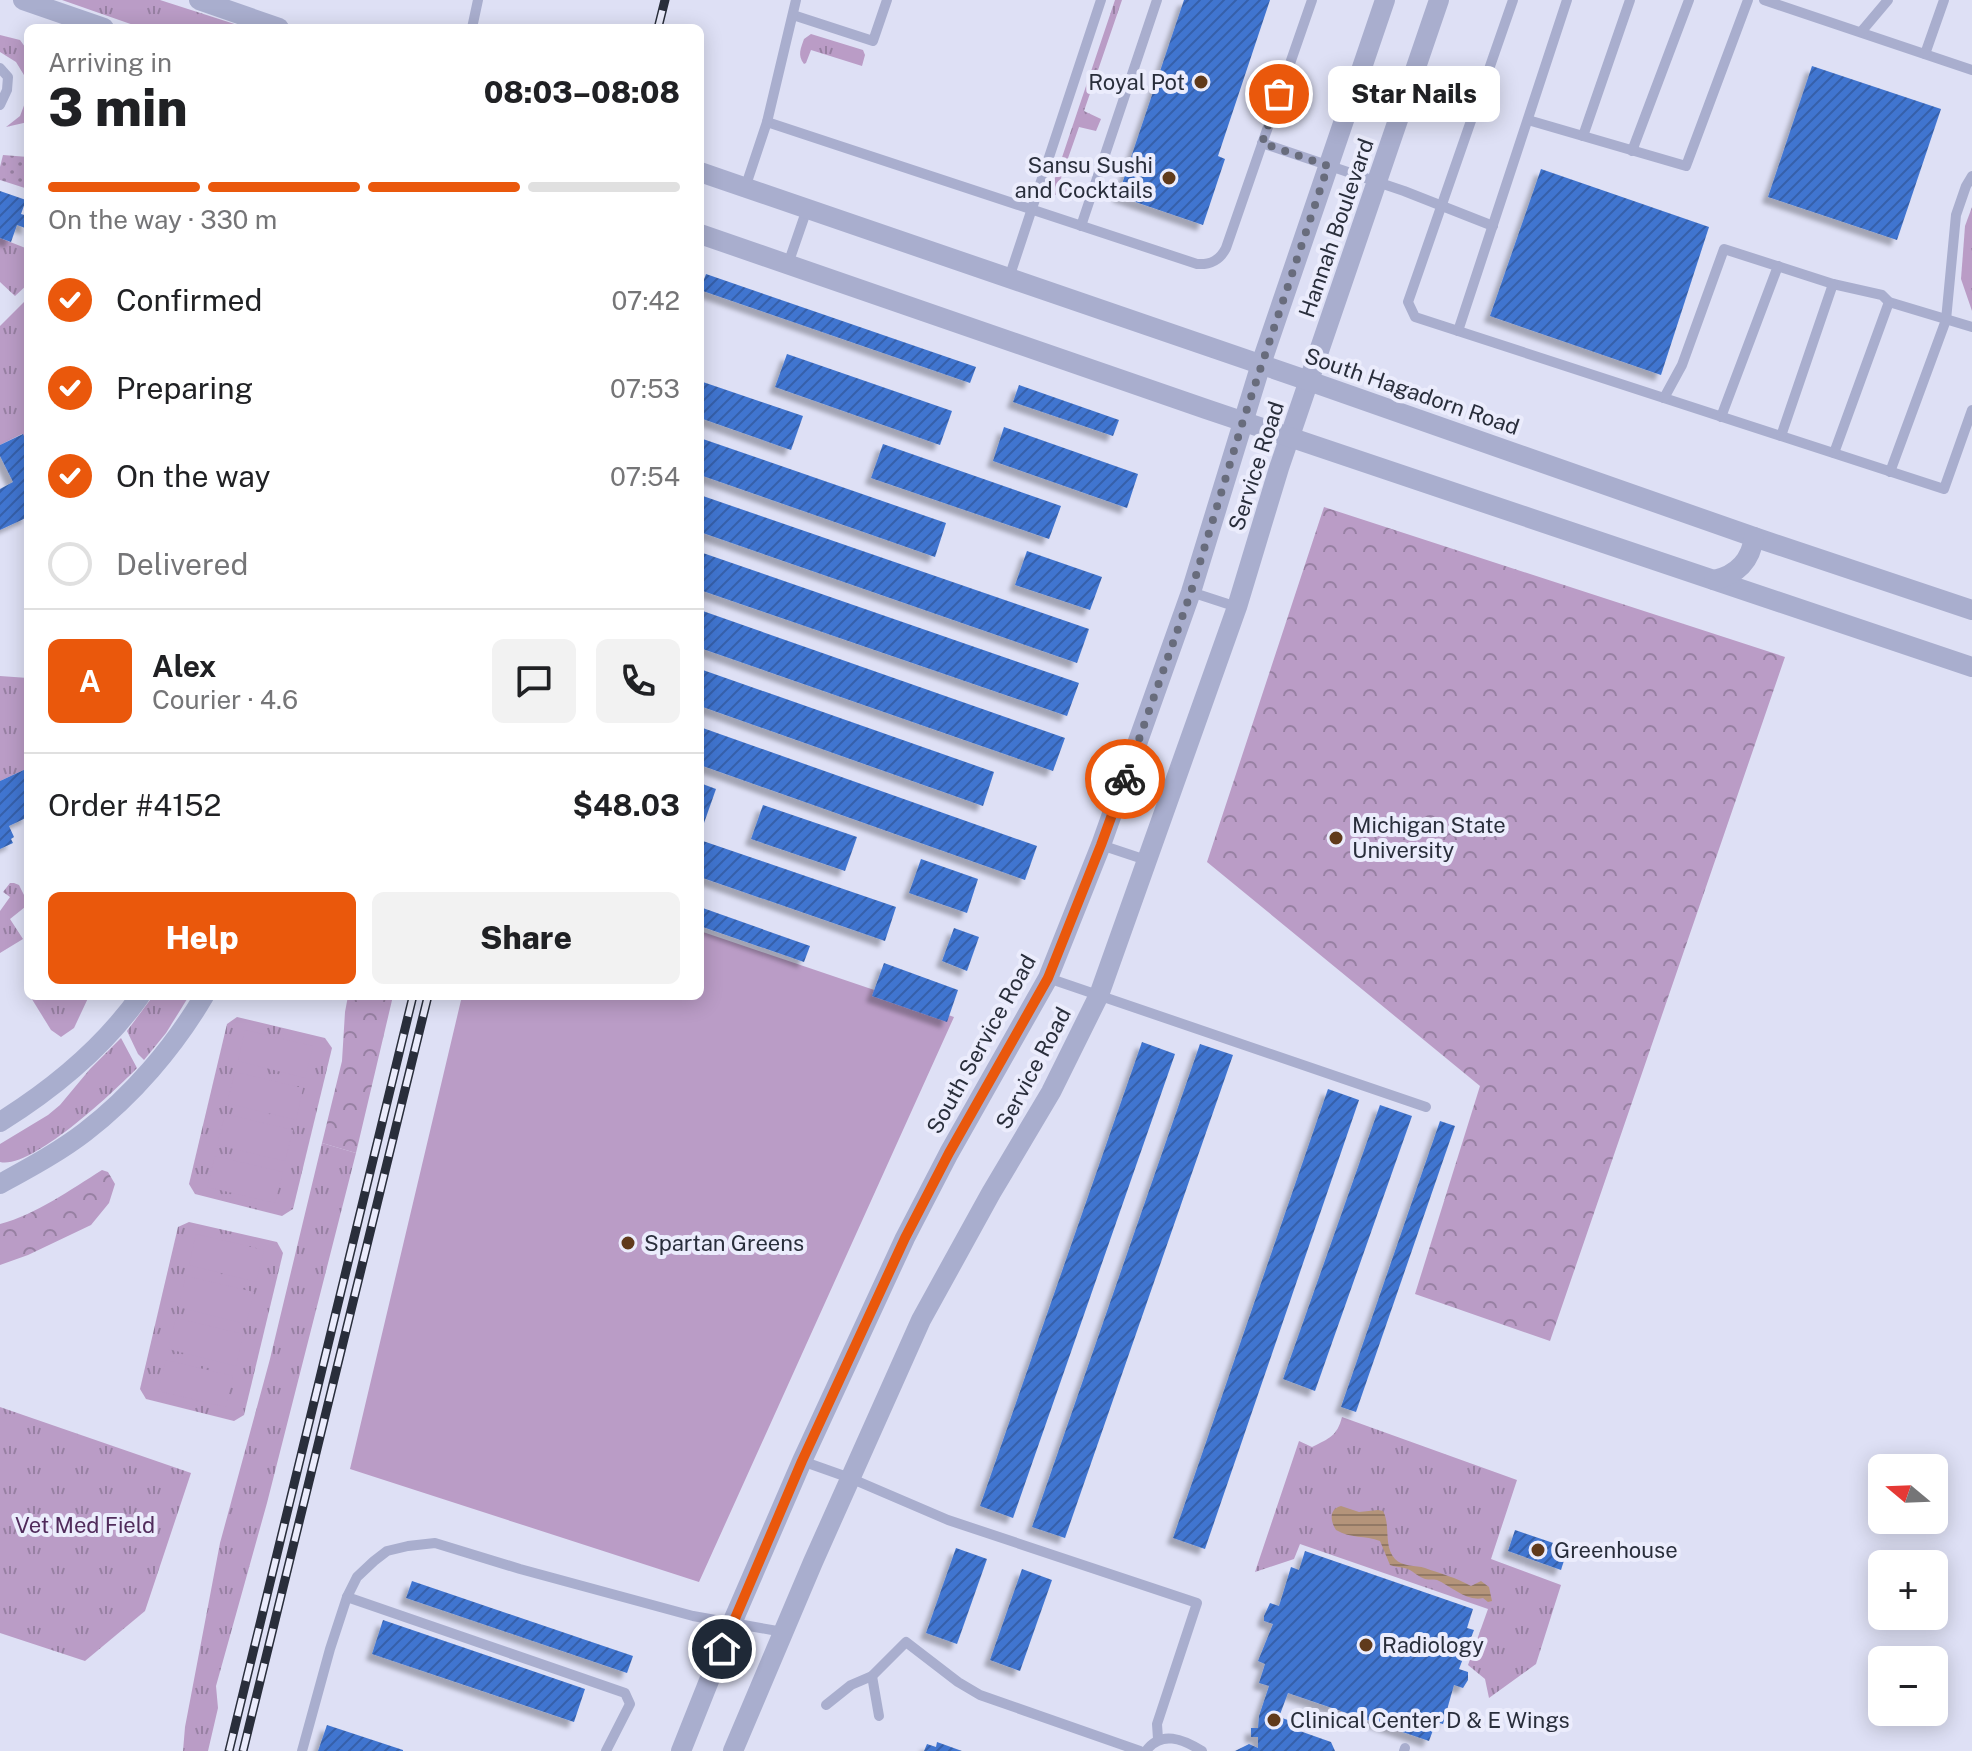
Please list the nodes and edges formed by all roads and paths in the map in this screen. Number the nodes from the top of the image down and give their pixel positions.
1 (23, 0) edge
2 (199, 0) edge
3 (478, 0) edge
4 (796, 0) edge
5 (887, 0) edge
6 (1101, 0) edge
7 (1157, 0) edge
8 (1312, 0) edge
9 (1385, 0) edge
10 (1439, 0) edge
11 (1513, 0) edge
12 (1567, 0) edge
13 (1630, 0) edge
14 (1689, 0) edge
15 (1748, 0) edge
16 (1764, 0) edge
17 (1810, 0) edge
18 (1888, 0) edge
19 (1944, 0) edge
20 (1805, 14) junction
21 (793, 15) junction
22 (92, 24) edge
23 (268, 24) edge
24 (473, 24) edge
25 (1861, 32) junction
26 (1925, 54) junction
27 (0, 68) edge
28 (1972, 70) edge
29 (0, 105) edge
30 (1528, 120) junction
31 (767, 122) junction
32 (1583, 136) junction
33 (1262, 143) junction
34 (1632, 151) junction
35 (1328, 166) junction
36 (704, 173) edge
37 (1972, 176) edge
38 (1377, 182) junction
39 (745, 188) junction
40 (1443, 206) junction
41 (807, 209) junction
42 (1032, 209) junction
43 (1081, 226) junction
44 (1493, 226) junction
45 (704, 235) edge
46 (788, 264) junction
47 (1778, 266) junction
48 (1009, 278) junction
49 (1833, 284) junction
50 (1889, 302) junction
51 (1946, 320) junction
52 (1972, 327) edge
53 (1458, 331) junction
54 (1261, 364) junction
55 (1309, 381) junction
56 (1664, 398) junction
57 (1972, 410) edge
58 (1721, 417) junction
59 (1243, 421) junction
60 (1781, 436) junction
61 (1291, 437) junction
62 (1834, 453) junction
63 (1890, 472) junction
64 (1754, 537) junction
65 (1714, 580) junction
66 (1191, 592) junction
67 (1237, 607) junction
68 (1972, 610) edge
69 (1972, 667) edge
70 (1101, 845) junction
71 (1146, 860) junction
72 (1048, 978) junction
73 (1099, 995) junction
74 (137, 1000) edge
75 (201, 1000) edge
76 (1426, 1107) dead end
77 (0, 1122) edge
78 (0, 1184) edge
79 (802, 1461) junction
80 (850, 1478) junction
81 (347, 1597) junction
82 (732, 1623) junction
83 (783, 1632) junction
84 (872, 1676) junction
85 (826, 1705) dead end
86 (879, 1716) dead end
87 (1158, 1739) junction
88 (302, 1751) edge
89 (606, 1751) edge
90 (681, 1751) edge
91 (733, 1751) edge
92 (1143, 1751) edge
93 (1202, 1751) edge

1 - 22 street
2 - 23 street
3 - 24 lane
4 - 21 lane
5 - 21 lane
6 - 42 lane
7 - 43 lane
8 - 33 lane
9 - 35 street, Hannah Boulevard
10 - 38 street, Hannah Boulevard
11 - 40 lane
12 - 30 lane
13 - 32 lane
14 - 34 lane
15 - 34 lane
16 - 20 lane
17 - 20 lane
18 - 25 lane
19 - 26 lane
20 - 25 lane
21 - 31 lane
25 - 26 lane
26 - 28 lane
27 - 29 lane
30 - 32 lane
30 - 44 lane
31 - 39 lane
31 - 42 lane
32 - 34 lane
33 - 35 lane
33 - 43 lane
35 - 38 lane
35 - 54 street, Hannah Boulevard
36 - 39 street, South Hagadorn Road
37 - 51 lane
38 - 40 lane
38 - 55 street, Hannah Boulevard
39 - 41 street, South Hagadorn Road
40 - 44 lane
40 - 53 lane
41 - 46 lane
41 - 48 street, South Hagadorn Road
42 - 43 lane
42 - 48 lane
44 - 53 lane
45 - 46 street
46 - 59 street
47 - 49 lane
47 - 56 lane
47 - 58 lane
48 - 54 street, South Hagadorn Road
49 - 50 lane
49 - 60 lane
50 - 51 lane
50 - 62 lane
51 - 52 lane
51 - 63 lane
53 - 56 lane
54 - 55 street, South Hagadorn Road
54 - 59 street, South Service Road
55 - 61 street, Service Road
55 - 64 street, South Hagadorn Road
56 - 58 lane
57 - 63 lane
58 - 60 lane
59 - 61 street
59 - 66 street, South Service Road
60 - 62 lane
61 - 65 street
61 - 67 street, Service Road
62 - 63 lane
64 - 65 street
64 - 68 street, South Hagadorn Road
65 - 69 street
66 - 67 lane
66 - 70 street, South Service Road
67 - 71 street, Service Road
70 - 71 lane
70 - 72 street, South Service Road
71 - 73 street, Service Road
72 - 73 lane
72 - 79 street, South Service Road
73 - 76 lane
73 - 80 street, Service Road
74 - 77 street
75 - 78 street
79 - 80 lane
79 - 82 street
80 - 83 street, Service Road
80 - 87 lane
81 - 82 lane
81 - 88 lane
81 - 89 lane
82 - 83 lane
82 - 90 street
83 - 91 street, Service Road
84 - 85 lane
84 - 86 lane
84 - 92 lane
87 - 92 lane
87 - 93 lane

